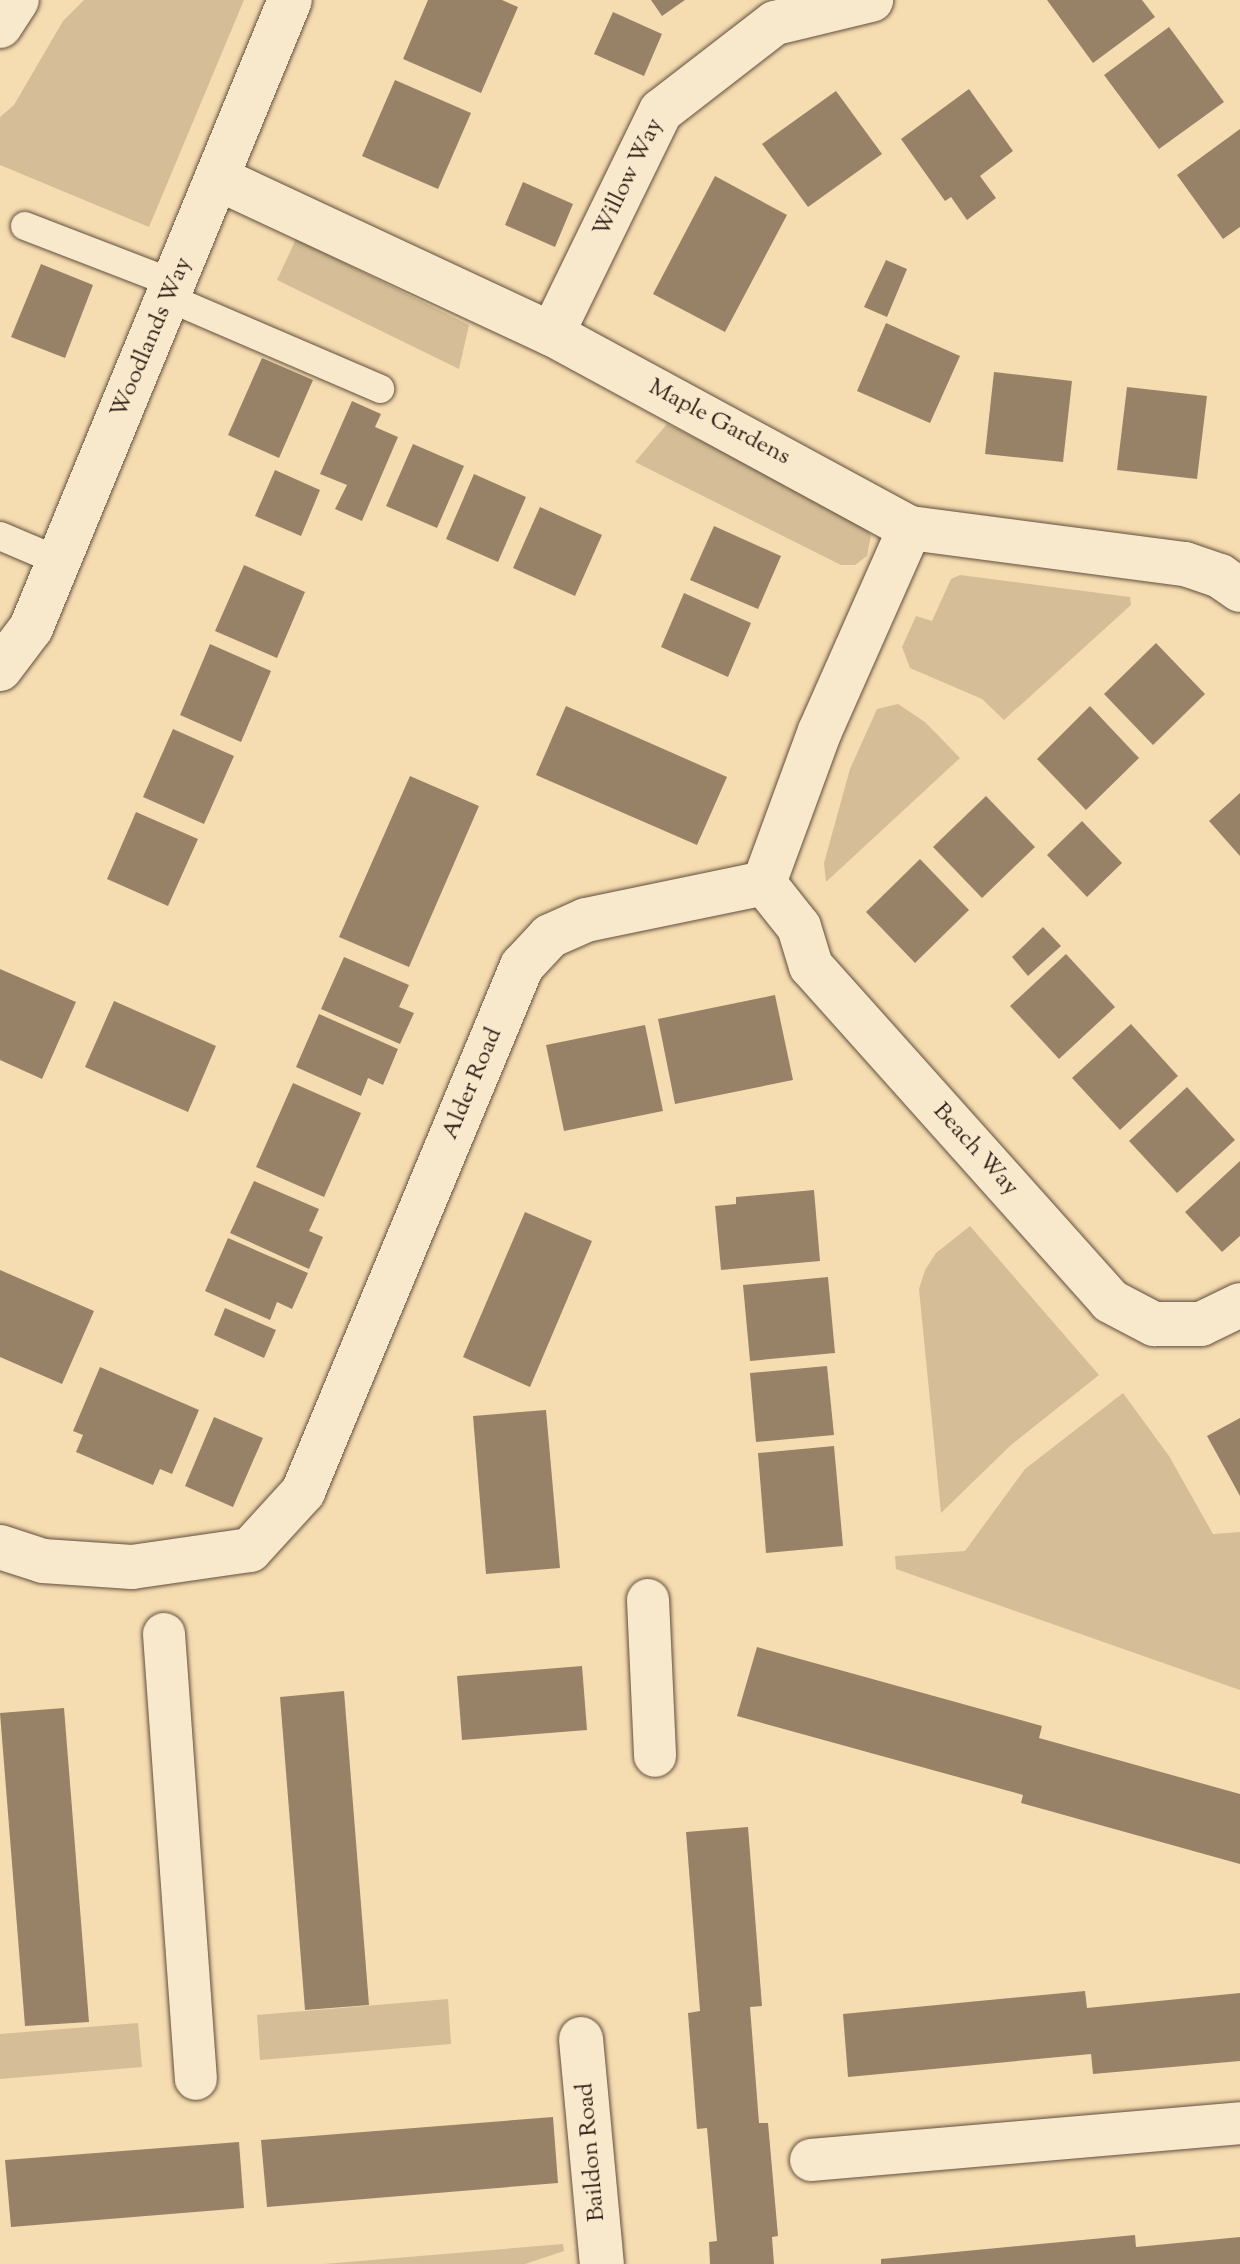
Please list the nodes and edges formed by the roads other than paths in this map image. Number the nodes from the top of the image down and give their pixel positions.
1 (17, 0) edge
2 (290, 0) edge
3 (871, 0) edge
4 (0, 26) edge
5 (219, 179) junction
6 (25, 226) dead end
7 (172, 291) junction
8 (552, 334) junction
9 (380, 389) dead end
10 (910, 528) junction
11 (0, 536) edge
12 (59, 561) junction
13 (1240, 590) edge
14 (0, 669) edge
15 (764, 883) junction
16 (1240, 1305) edge
17 (0, 1547) edge
18 (648, 1600) dead end
19 (164, 1634) dead end
20 (655, 1756) dead end
21 (581, 2039) dead end
22 (196, 2079) dead end
23 (1240, 2123) edge
24 (811, 2160) dead end
25 (602, 2264) edge

1 - 4 street
2 - 5 street, Woodlands Way
3 - 8 street, Willow Way
5 - 7 street, Woodlands Way
5 - 8 street, Maple Gardens
6 - 7 lane
7 - 9 lane
7 - 12 street, Woodlands Way
8 - 10 street, Maple Gardens
10 - 13 street, Maple Gardens
10 - 15 street
11 - 12 lane
12 - 14 street, Woodlands Way
15 - 16 street, Beach Way
15 - 17 street, Alder Road
18 - 20 street
19 - 22 street
21 - 25 street, Baildon Road
23 - 24 street

